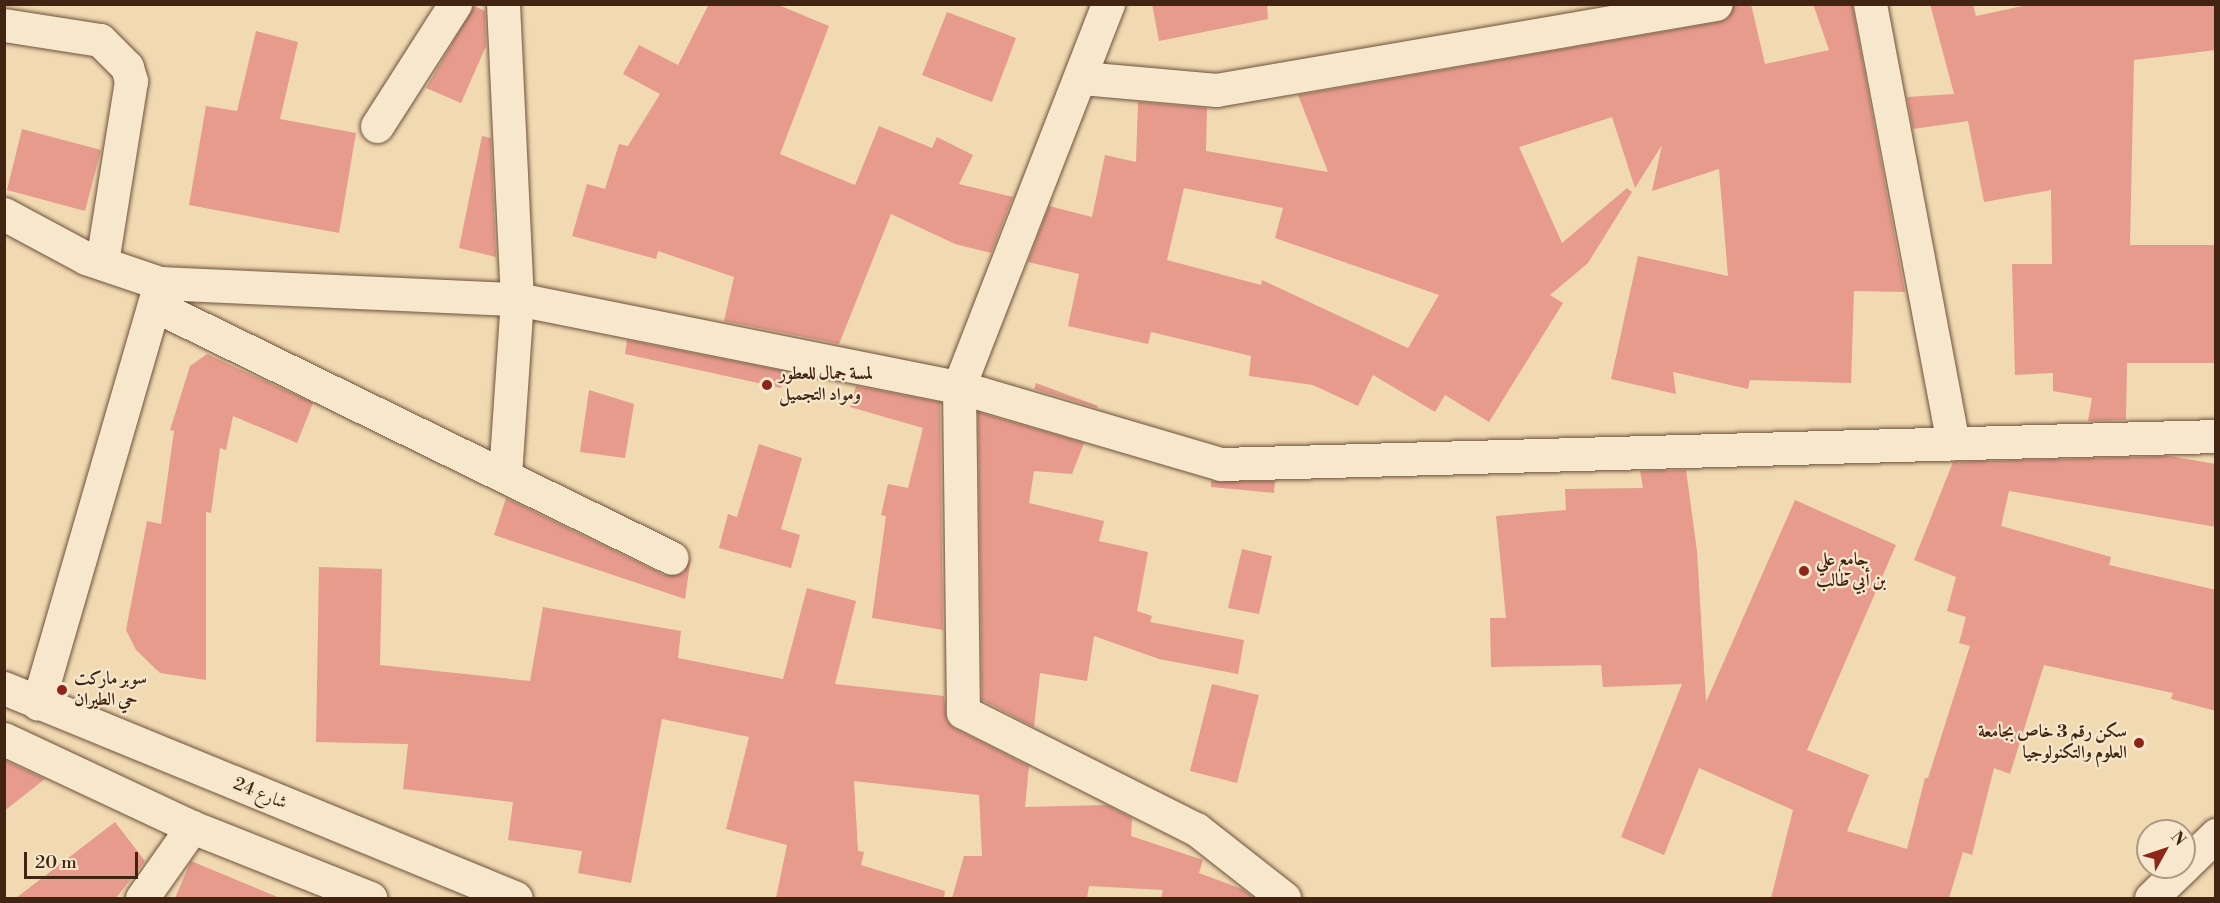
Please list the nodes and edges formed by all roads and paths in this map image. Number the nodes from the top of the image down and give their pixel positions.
1 (455, 4) edge
2 (503, 4) edge
3 (1108, 4) edge
4 (1716, 4) edge
5 (1870, 4) edge
6 (4, 25) edge
7 (1082, 78) junction
8 (377, 126) dead end
9 (4, 214) edge
10 (102, 263) junction
11 (157, 294) junction
12 (517, 299) junction
13 (959, 387) junction
14 (2216, 436) edge
15 (1953, 443) junction
16 (505, 476) junction
17 (672, 558) dead end
18 (4, 688) edge
19 (38, 704) junction
20 (4, 739) edge
21 (192, 827) junction
22 (2216, 835) edge
23 (2196, 854) edge
24 (2170, 879) edge
25 (142, 898) edge
26 (370, 898) edge
27 (516, 898) edge
28 (1284, 898) edge
29 (2151, 898) edge

1 - 8 street
2 - 12 street
3 - 7 street
4 - 7 street
5 - 15 street
6 - 10 street
7 - 13 street
9 - 10 street
10 - 11 street
11 - 12 street
11 - 16 street
11 - 19 street
12 - 13 street
12 - 16 street
13 - 15 street
13 - 28 street
14 - 15 street
16 - 17 street
18 - 19 street, شارع 24
19 - 27 street, شارع 24
20 - 21 street
21 - 25 street
21 - 26 street
22 - 23 street
24 - 29 street

